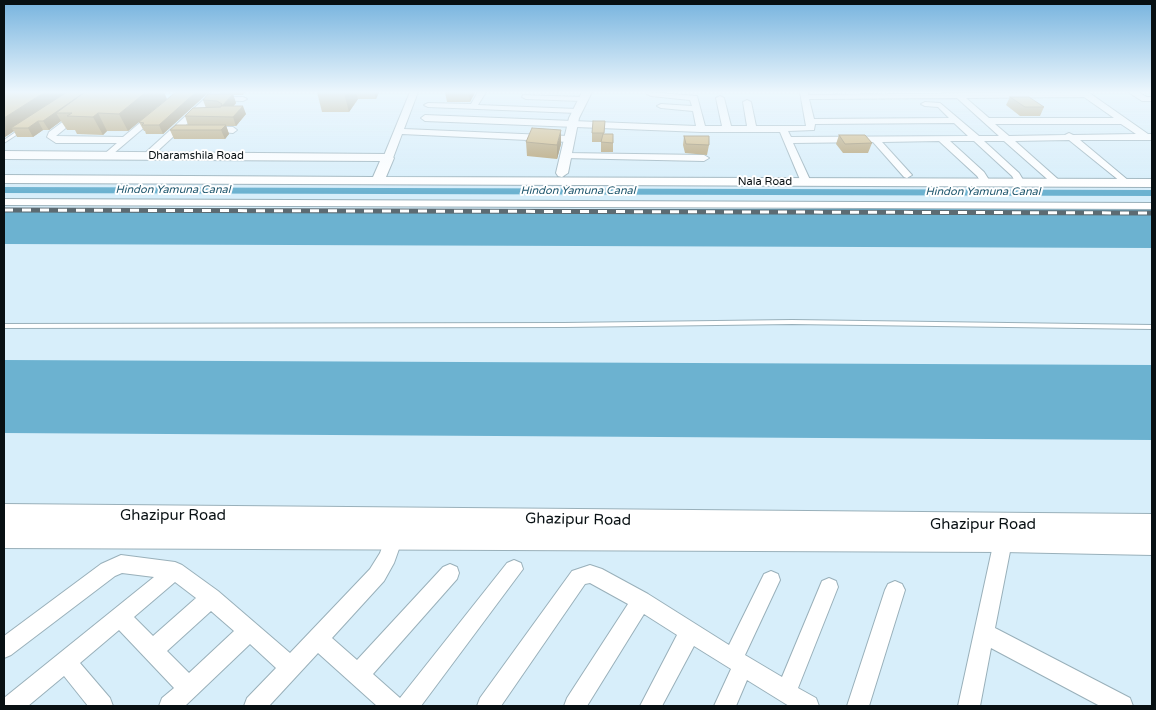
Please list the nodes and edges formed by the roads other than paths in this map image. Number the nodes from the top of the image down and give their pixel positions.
1 (63, 125) edge
2 (143, 125) edge
3 (181, 125) edge
4 (400, 125) edge
5 (573, 125) edge
6 (602, 125) edge
7 (700, 125) edge
8 (751, 125) edge
9 (811, 125) edge
10 (962, 125) edge
11 (992, 125) edge
12 (1055, 125) edge
13 (1130, 125) edge
14 (29, 126) edge
15 (727, 128) joint
16 (177, 129) junction
17 (186, 129) edge
18 (196, 129) edge
19 (701, 129) junction
20 (752, 129) junction
21 (783, 129) junction
22 (233, 130) dead end
23 (398, 131) junction
24 (1006, 138) junction
25 (1071, 138) junction
26 (1150, 138) edge
27 (569, 139) junction
28 (876, 139) junction
29 (942, 139) junction
30 (976, 139) junction
31 (126, 140) junction
32 (788, 140) junction
33 (4, 142) edge
34 (4, 155) edge
35 (107, 156) junction
36 (147, 156) junction
37 (566, 156) junction
38 (704, 158) dead end
39 (4, 162) edge
40 (383, 168) junction
41 (562, 173) junction
42 (907, 174) junction
43 (1152, 175) edge
44 (756, 178) junction
45 (804, 178) junction
46 (4, 179) edge
47 (984, 179) junction
48 (1018, 179) junction
49 (1053, 179) junction
50 (1121, 179) junction
51 (1152, 183) edge
52 (4, 202) edge
53 (1152, 206) edge
54 (4, 326) edge
55 (1152, 327) edge
56 (4, 515) edge
57 (1152, 525) edge
58 (396, 528) junction
59 (1005, 533) junction
60 (10, 538) edge
61 (1152, 543) edge
62 (514, 570) dead end
63 (175, 571) junction
64 (450, 573) dead end
65 (771, 580) dead end
66 (829, 587) dead end
67 (895, 590) dead end
68 (212, 598) junction
69 (641, 601) junction
70 (120, 617) junction
71 (249, 631) junction
72 (690, 632) junction
73 (984, 633) junction
74 (318, 639) junction
75 (4, 648) edge
76 (153, 650) junction
77 (66, 662) junction
78 (738, 662) junction
79 (291, 667) junction
80 (358, 676) junction
81 (190, 688) junction
82 (786, 692) junction
83 (96, 704) edge
84 (260, 705) edge
85 (973, 705) edge
86 (12, 706) edge
87 (170, 706) edge
88 (393, 706) edge
89 (408, 706) edge
90 (488, 706) edge
91 (575, 706) edge
92 (651, 706) edge
93 (725, 706) edge
94 (808, 706) edge
95 (858, 706) edge
96 (1122, 706) edge

1 - 31 street
2 - 31 street
3 - 16 street
4 - 23 street
5 - 27 street
6 - 19 street
7 - 19 street
8 - 20 street
9 - 21 street
10 - 30 street
11 - 24 street
12 - 25 street
13 - 26 street
14 - 33 lane
15 - 19 street
15 - 20 street
16 - 17 street
16 - 36 street
18 - 22 street
20 - 21 street
21 - 32 street
23 - 27 street
23 - 40 street
24 - 25 street
24 - 30 street
24 - 49 street
25 - 26 street
25 - 50 street
27 - 37 street
28 - 29 street
28 - 32 street
28 - 42 street
29 - 30 street
29 - 47 street
30 - 48 street
31 - 35 street
32 - 45 street
34 - 35 street, Dharamshila Road
35 - 36 street, Dharamshila Road
36 - 40 street, Dharamshila Road
37 - 38 street
37 - 41 street
39 - 40 street, Dharamshila Road
40 - 41 street, Nala Road
40 - 44 street, Nala Road
40 - 46 street
41 - 44 street, Nala Road
42 - 45 street, Nala Road
42 - 47 street, Nala Road
43 - 50 street, Nala Road
44 - 45 street, Nala Road
45 - 47 street, Nala Road
47 - 48 street, Nala Road
48 - 49 street, Nala Road
49 - 50 street, Nala Road
50 - 51 street, Nala Road
52 - 53 street
54 - 55 lane
56 - 58 main road, Ghazipur Road
57 - 59 main road, Ghazipur Road
58 - 59 main road, Ghazipur Road
58 - 60 main road, Ghazipur Road
58 - 74 street
59 - 61 main road, Ghazipur Road
59 - 73 street
62 - 89 street
63 - 68 street
63 - 70 street
63 - 75 street
64 - 80 street
65 - 78 street
66 - 82 street
67 - 95 street
68 - 71 street
68 - 76 street
69 - 72 street
69 - 90 street
69 - 91 street
70 - 76 street
70 - 77 street
71 - 79 street
71 - 81 street
72 - 78 street
72 - 92 street
73 - 85 street
73 - 96 street
74 - 79 street
74 - 80 street
76 - 81 street
77 - 83 street
77 - 86 street
78 - 82 street
78 - 93 street
79 - 84 street
80 - 88 street
81 - 87 street
82 - 94 street

